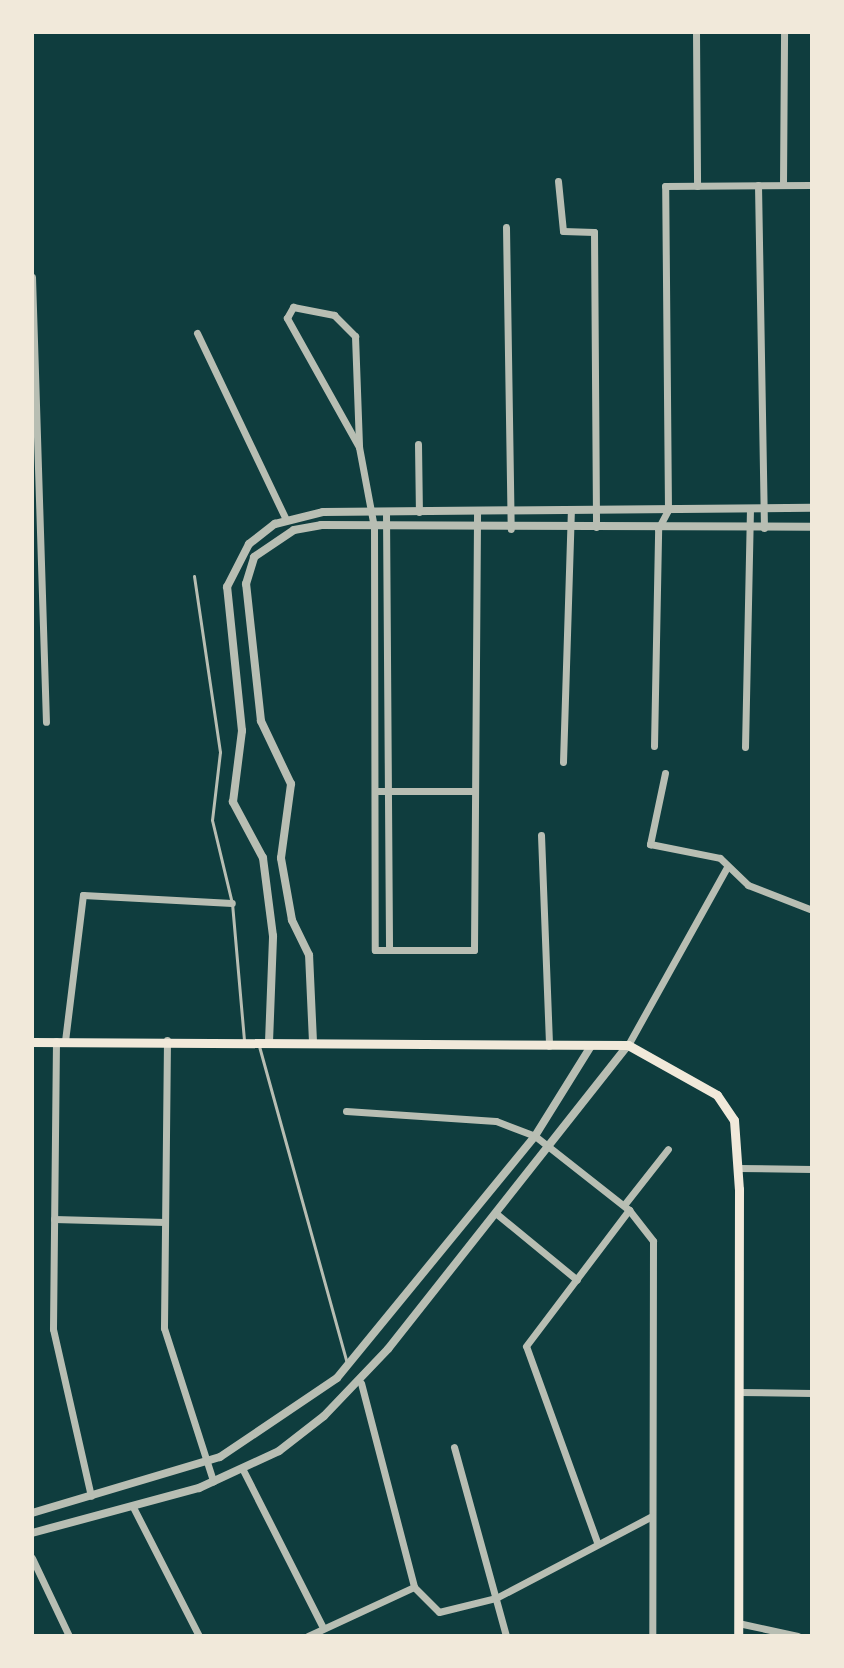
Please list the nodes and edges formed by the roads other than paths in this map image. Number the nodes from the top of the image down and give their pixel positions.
1 (696, 32) edge
2 (784, 32) edge
3 (558, 181) dead end
4 (758, 185) junction
5 (783, 185) junction
6 (812, 185) edge
7 (697, 186) junction
8 (506, 227) dead end
9 (32, 277) edge
10 (197, 333) dead end
11 (418, 444) dead end
12 (359, 447) junction
13 (812, 508) edge
14 (750, 509) junction
15 (764, 509) junction
16 (668, 510) junction
17 (510, 511) junction
18 (419, 512) junction
19 (477, 512) junction
20 (571, 512) junction
21 (595, 512) junction
22 (372, 513) junction
23 (386, 513) junction
24 (286, 520) junction
25 (387, 526) junction
26 (374, 527) junction
27 (570, 527) junction
28 (596, 527) junction
29 (812, 527) edge
30 (32, 528) edge
31 (43, 528) junction
32 (748, 528) junction
33 (764, 528) junction
34 (511, 529) junction
35 (658, 529) junction
36 (478, 531) junction
37 (194, 576) dead end
38 (46, 722) dead end
39 (654, 746) dead end
40 (745, 747) dead end
41 (563, 762) dead end
42 (665, 773) dead end
43 (375, 791) junction
44 (388, 791) junction
45 (473, 791) junction
46 (541, 835) dead end
47 (727, 867) junction
48 (232, 903) junction
49 (812, 910) edge
50 (389, 950) junction
51 (167, 1040) junction
52 (60, 1041) junction
53 (244, 1041) junction
54 (258, 1041) junction
55 (32, 1042) edge
56 (269, 1042) junction
57 (313, 1042) junction
58 (628, 1045) junction
59 (549, 1046) junction
60 (591, 1046) junction
61 (346, 1111) dead end
62 (535, 1136) junction
63 (553, 1147) junction
64 (668, 1149) dead end
65 (738, 1168) junction
66 (812, 1169) edge
67 (626, 1208) junction
68 (498, 1215) junction
69 (54, 1219) junction
70 (165, 1222) junction
71 (577, 1280) junction
72 (373, 1336) junction
73 (388, 1349) junction
74 (348, 1366) junction
75 (361, 1383) junction
76 (738, 1392) junction
77 (812, 1393) edge
78 (454, 1447) dead end
79 (205, 1463) junction
80 (242, 1468) junction
81 (213, 1481) junction
82 (91, 1496) junction
83 (133, 1507) junction
84 (32, 1513) edge
85 (652, 1516) junction
86 (32, 1533) edge
87 (597, 1542) junction
88 (32, 1558) edge
89 (414, 1587) junction
90 (496, 1598) junction
91 (738, 1623) junction
92 (323, 1628) junction
93 (69, 1636) edge
94 (199, 1636) edge
95 (308, 1636) edge
96 (506, 1636) edge
97 (652, 1636) edge
98 (738, 1636) edge
99 (798, 1636) edge

1 - 7 street
2 - 5 street
3 - 21 street
4 - 5 street
4 - 7 street
4 - 15 street
5 - 6 street
7 - 16 street
8 - 17 street
9 - 31 street
10 - 24 street
11 - 18 street
12 - 12 street
12 - 22 street
13 - 15 street
14 - 15 street
14 - 16 street
14 - 32 street
15 - 33 street
16 - 21 street
16 - 35 street
17 - 19 street
17 - 20 street
17 - 34 street
18 - 19 street
18 - 23 street
19 - 36 street
20 - 21 street
20 - 27 street
21 - 28 street
22 - 23 street
22 - 24 street
22 - 26 street
23 - 25 street
24 - 56 street
25 - 26 street
25 - 36 street
25 - 44 street
26 - 43 street
26 - 57 street
27 - 28 street
27 - 34 street
27 - 41 street
28 - 35 street
29 - 33 street
30 - 31 street
31 - 38 street
32 - 33 street
32 - 35 street
32 - 40 street
34 - 36 street
35 - 39 street
36 - 45 street
37 - 48 lane
42 - 47 street
43 - 44 street
43 - 50 street
44 - 45 street
44 - 50 street
45 - 50 street
46 - 59 street
47 - 49 street
47 - 58 street
48 - 52 street
48 - 53 lane
51 - 52 main road
51 - 53 main road
51 - 70 street
52 - 55 main road
52 - 69 street
53 - 54 main road
54 - 56 main road
54 - 74 lane
56 - 57 main road
57 - 59 main road
58 - 60 main road
58 - 63 street
58 - 65 main road
59 - 60 main road
60 - 62 street
61 - 62 street
62 - 63 street
62 - 72 street
63 - 67 street
63 - 68 street
64 - 67 street
65 - 66 street
65 - 76 main road
67 - 71 street
67 - 85 street
68 - 71 street
68 - 73 street
69 - 70 street
69 - 82 street
70 - 79 street
71 - 87 street
72 - 73 street
72 - 74 street
73 - 75 street
74 - 79 street
75 - 80 street
75 - 89 street
76 - 77 street
76 - 91 main road
78 - 90 street
79 - 81 street
79 - 82 street
80 - 81 street
80 - 92 street
81 - 83 street
82 - 84 street
83 - 86 street
83 - 94 street
85 - 87 street
85 - 97 street
87 - 90 street
88 - 93 street
89 - 90 street
89 - 92 street
90 - 96 street
91 - 98 main road
91 - 99 street
92 - 95 street

